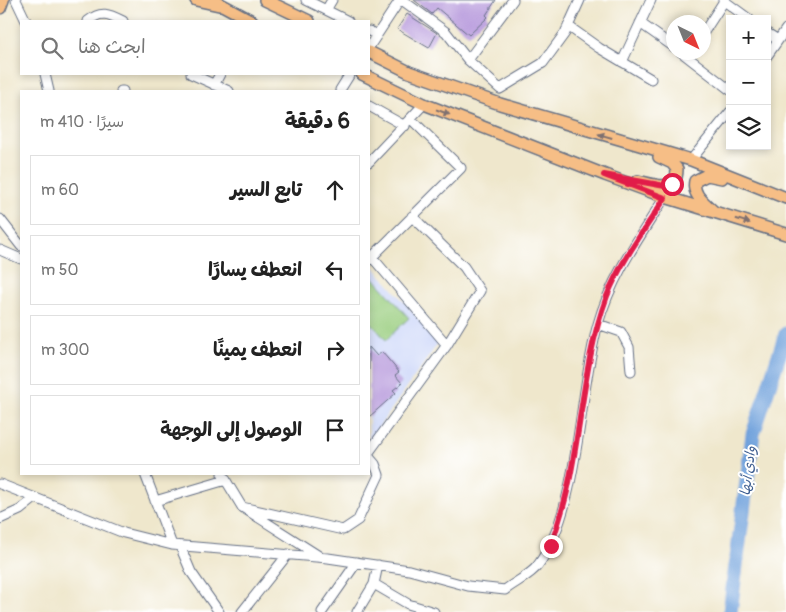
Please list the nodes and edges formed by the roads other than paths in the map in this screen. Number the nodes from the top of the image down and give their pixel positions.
1 (3, 0) edge
2 (16, 0) edge
3 (196, 0) edge
4 (213, 0) edge
5 (265, 0) edge
6 (306, 0) edge
7 (332, 0) edge
8 (401, 0) edge
9 (513, 0) edge
10 (580, 0) edge
11 (651, 0) edge
12 (723, 0) edge
13 (0, 8) edge
14 (230, 8) junction
15 (326, 10) junction
16 (743, 15) edge
17 (26, 20) edge
18 (89, 20) edge
19 (121, 20) edge
20 (250, 20) edge
21 (307, 20) edge
22 (346, 20) edge
23 (711, 20) edge
24 (640, 23) junction
25 (568, 26) junction
26 (786, 29) edge
27 (373, 33) edge
28 (771, 35) edge
29 (778, 40) junction
30 (666, 41) edge
31 (771, 50) edge
32 (370, 52) edge
33 (468, 60) junction
34 (693, 60) edge
35 (622, 62) junction
36 (45, 75) edge
37 (194, 75) edge
38 (220, 75) edge
39 (349, 75) edge
40 (364, 75) edge
41 (651, 79) dead end
42 (726, 87) edge
43 (221, 89) edge
44 (49, 90) edge
45 (341, 90) edge
46 (424, 104) junction
47 (370, 106) edge
48 (726, 117) edge
49 (408, 122) junction
50 (633, 144) junction
51 (691, 160) junction
52 (370, 161) edge
53 (604, 175) junction
54 (753, 185) junction
55 (665, 198) junction
56 (785, 198) edge
57 (713, 212) junction
58 (412, 216) junction
59 (0, 219) edge
60 (786, 234) edge
61 (20, 245) edge
62 (0, 250) edge
63 (20, 259) edge
64 (370, 259) edge
65 (598, 324) junction
66 (447, 345) junction
67 (631, 372) dead end
68 (370, 451) edge
69 (370, 458) edge
70 (145, 475) edge
71 (224, 477) edge
72 (0, 484) edge
73 (35, 498) junction
74 (156, 501) junction
75 (242, 507) junction
76 (0, 519) edge
77 (176, 546) junction
78 (288, 554) junction
79 (321, 557) junction
80 (357, 562) junction
81 (378, 566) junction
82 (374, 584) junction
83 (219, 612) edge
84 (242, 612) edge
85 (322, 612) edge
86 (358, 612) edge
87 (434, 612) edge

1 - 13 main road
2 - 17 street
3 - 14 main road
4 - 14 main road
5 - 21 main road
6 - 15 street
7 - 15 street
8 - 27 street
8 - 33 street
9 - 33 street
10 - 25 street
11 - 24 street
12 - 16 street
12 - 23 street
14 - 20 main road
15 - 22 street
18 - 19 street
24 - 30 street
24 - 35 street
25 - 33 street
25 - 35 street
26 - 29 street
28 - 29 street
29 - 31 street
50 -> 32 main road
34 - 42 street
35 - 41 street
36 - 44 street
37 - 43 street
38 - 43 street
39 - 45 street
40 - 46 main road
46 - 49 street
46 -> 53 main road
47 - 49 street
48 - 51 street
49 - 52 street
49 - 58 street
50 - 51 main road
50 - 53 main road
51 - 54 main road
53 - 55 main road
54 - 56 main road
54 - 57 main road
55 - 57 main road
55 - 65 street
57 -> 60 main road
58 - 64 street
58 - 66 street
59 - 61 street
62 - 63 street
64 - 66 street
65 - 67 street
65 - 81 street
66 - 68 street
69 - 75 street
70 - 74 street
71 - 74 street
71 - 75 street
72 - 73 street
73 - 76 street
73 - 77 street
74 - 77 street
75 - 79 street
77 - 78 street
77 - 83 street
78 - 79 street
78 - 84 street
79 - 80 street
80 - 81 street
80 - 85 street
81 - 82 street
82 - 86 street
82 - 87 street

